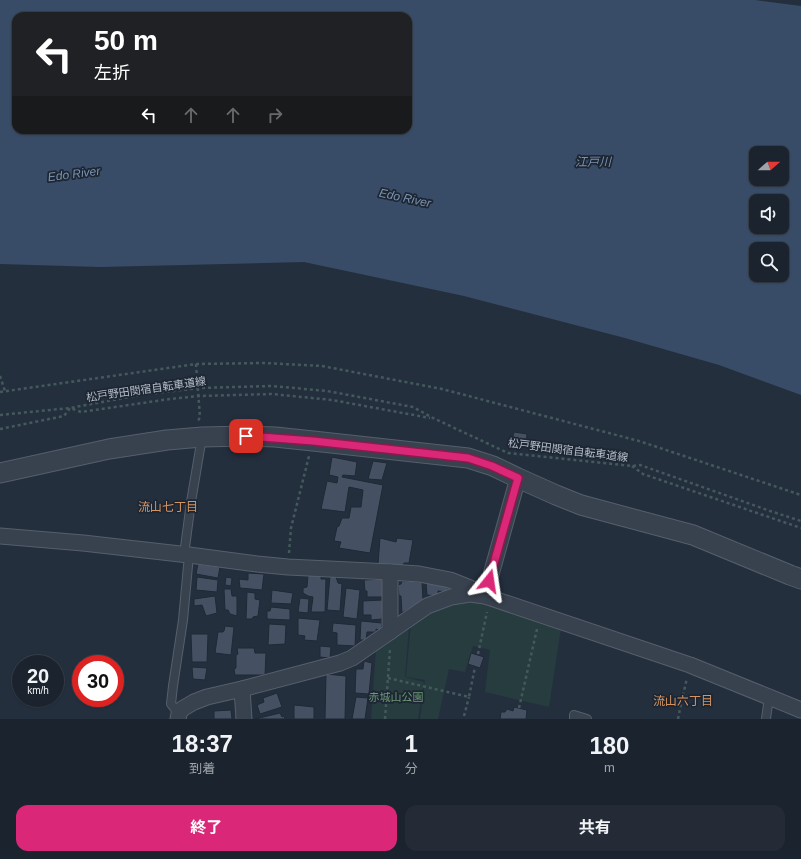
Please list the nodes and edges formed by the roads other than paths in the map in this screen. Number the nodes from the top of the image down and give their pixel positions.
1 (199, 430) junction
2 (0, 473) edge
3 (518, 478) junction
4 (0, 536) edge
5 (187, 555) junction
6 (390, 572) junction
7 (801, 579) edge
8 (485, 596) junction
9 (391, 632) junction
10 (242, 689) junction
11 (769, 697) junction
12 (801, 710) edge
13 (179, 717) edge
14 (244, 719) edge
15 (574, 719) edge
16 (587, 719) edge
17 (766, 719) edge

1 - 2 street
1 - 3 street
1 - 5 lane
3 - 7 street
3 - 8 street
4 - 5 street
5 - 6 street
5 - 13 lane
6 - 8 street
6 - 9 street
8 - 9 street
8 - 11 street
9 - 10 street
10 - 13 street
10 - 14 street
11 - 12 street
11 - 17 lane
15 - 16 lane

